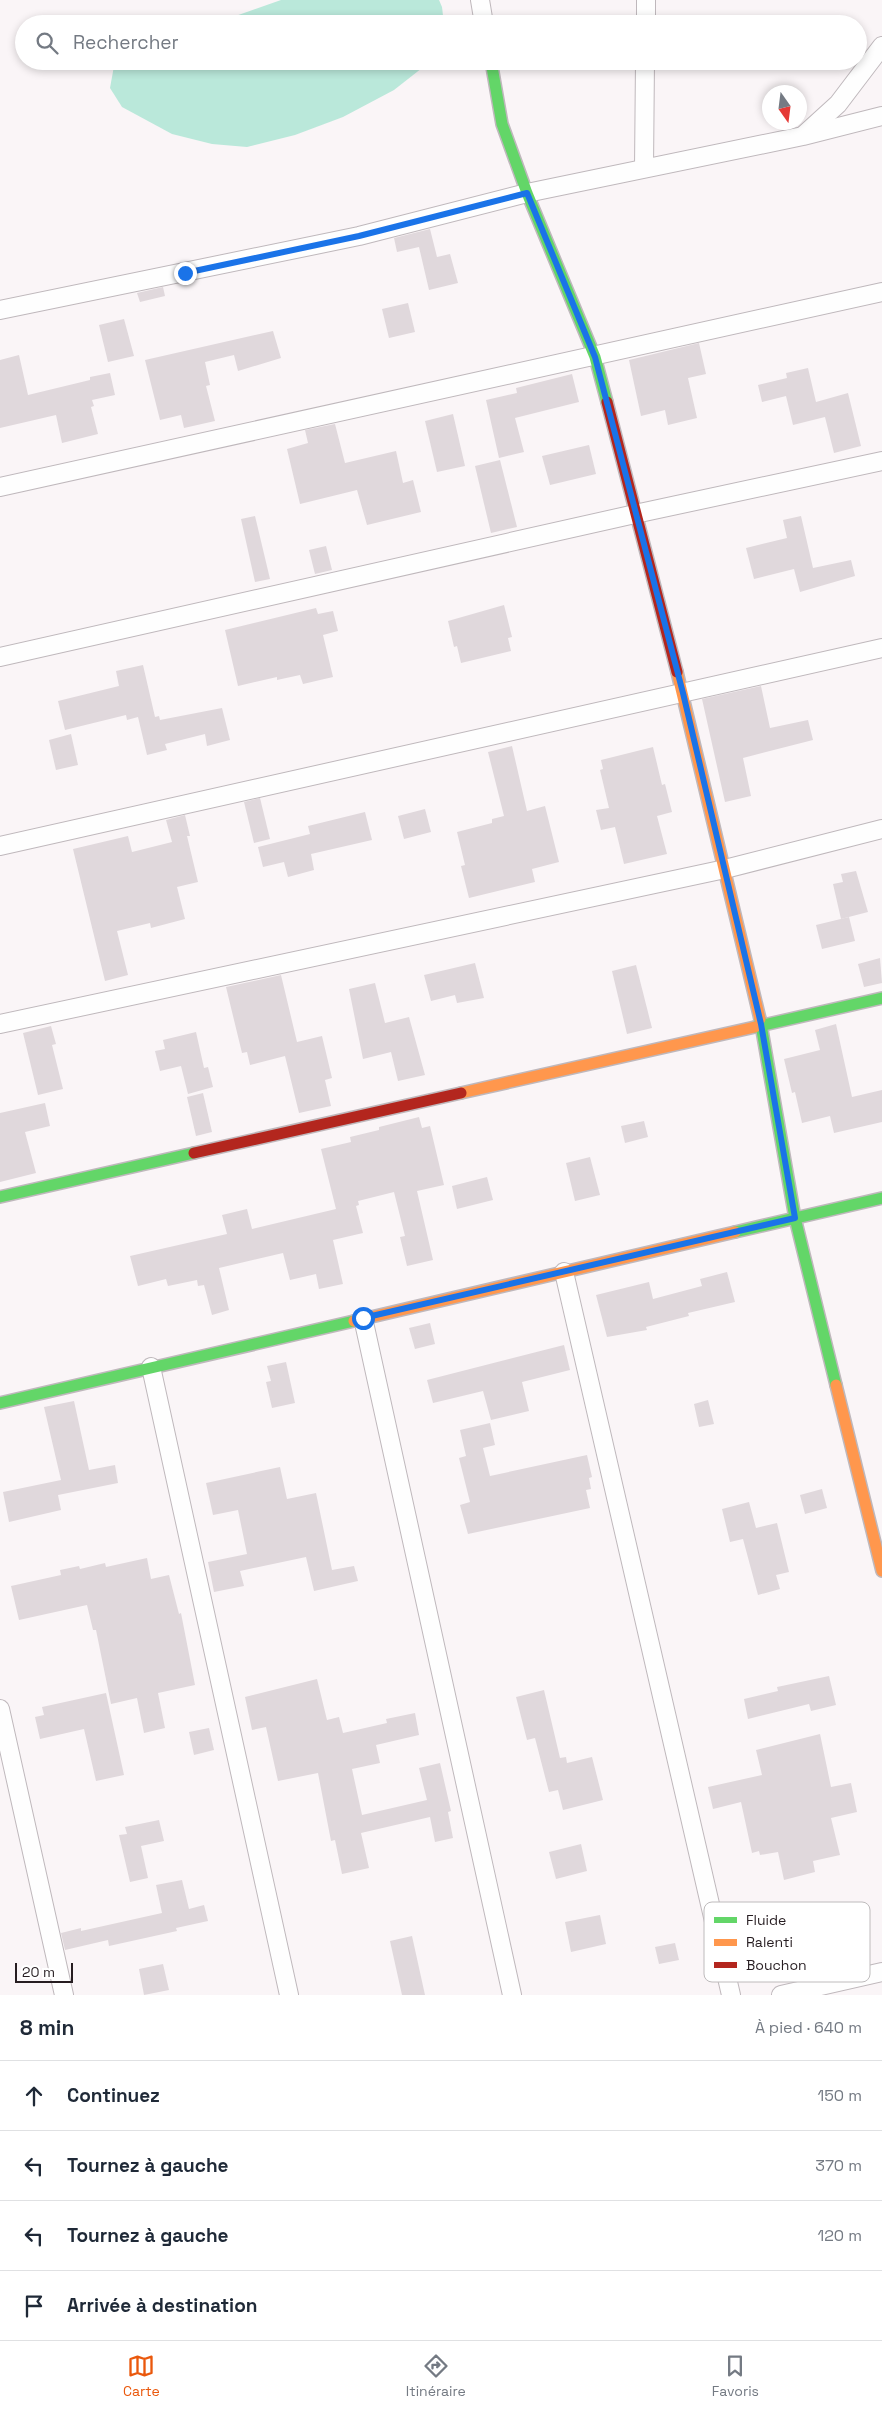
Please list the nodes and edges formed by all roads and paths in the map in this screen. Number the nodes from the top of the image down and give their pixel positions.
1 (480, 0) edge
2 (646, 0) edge
3 (482, 15) edge
4 (646, 15) edge
5 (882, 46) edge
6 (867, 66) edge
7 (493, 70) edge
8 (645, 70) edge
9 (864, 70) edge
10 (882, 116) edge
11 (803, 136) junction
12 (644, 168) junction
13 (527, 193) junction
14 (882, 292) edge
15 (0, 310) edge
16 (595, 357) junction
17 (882, 461) edge
18 (0, 487) edge
19 (635, 514) junction
20 (882, 648) edge
21 (0, 658) edge
22 (683, 693) junction
23 (882, 830) edge
24 (0, 846) edge
25 (725, 868) junction
26 (882, 998) edge
27 (0, 1024) edge
28 (761, 1024) junction
29 (0, 1197) edge
30 (882, 1198) edge
31 (795, 1218) junction
32 (564, 1272) junction
33 (363, 1318) junction
34 (151, 1368) junction
35 (0, 1403) edge
36 (882, 1571) edge
37 (0, 1709) edge
38 (710, 1902) edge
39 (729, 1982) edge
40 (843, 1982) edge
41 (801, 1993) edge
42 (64, 1995) edge
43 (289, 1995) edge
44 (512, 1995) edge
45 (732, 1995) edge
46 (781, 1995) edge

1 - 3 street
2 - 4 street
5 - 6 street
7 - 13 street
8 - 12 street
9 - 11 street
10 - 11 street
11 - 12 street
12 - 13 street
13 - 15 street
13 - 16 street
14 - 16 street
16 - 18 street
16 - 19 street
17 - 19 street
19 - 21 street
19 - 22 street
20 - 22 street
22 - 24 street
22 - 25 street
23 - 25 street
25 - 27 street
25 - 28 street
26 - 28 street
28 - 29 street
28 - 31 street
30 - 31 street
31 - 32 street
31 - 36 street
32 - 33 street
32 - 38 street
33 - 34 street
33 - 44 street
34 - 35 street
34 - 43 street
37 - 42 street
39 - 45 street
40 - 41 street
41 - 46 street

